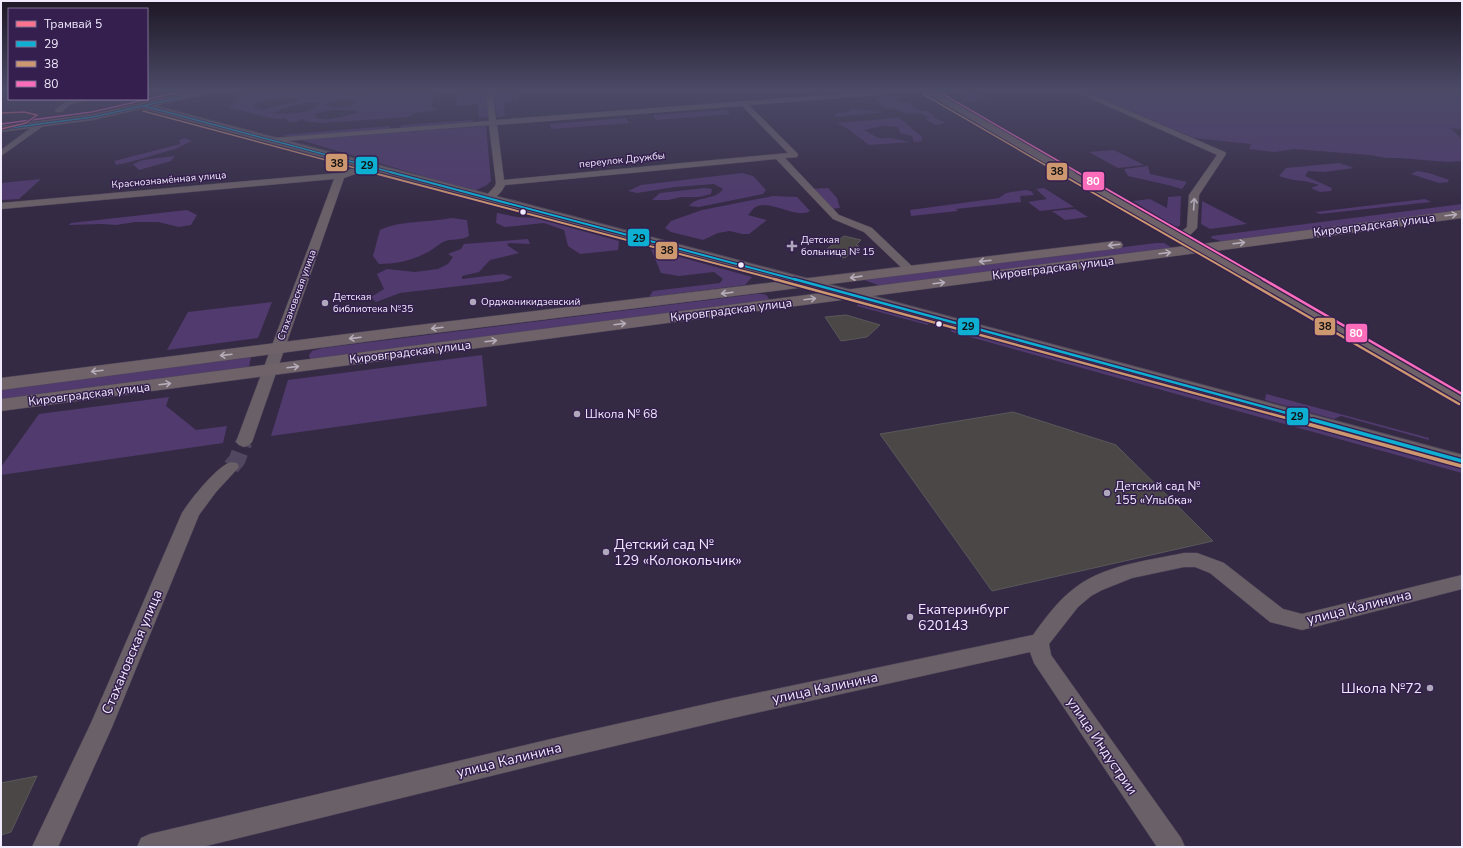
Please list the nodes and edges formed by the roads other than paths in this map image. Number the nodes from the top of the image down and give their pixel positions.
1 (34, 130) edge
2 (233, 130) edge
3 (408, 130) edge
4 (494, 130) edge
5 (770, 130) edge
6 (994, 130) edge
7 (1166, 130) edge
8 (273, 140) junction
9 (1, 154) edge
10 (778, 156) junction
11 (369, 166) junction
12 (340, 176) junction
13 (500, 183) junction
14 (489, 198) junction
15 (1462, 201) edge
16 (1, 206) edge
17 (1389, 210) dead end
18 (1462, 214) edge
19 (1214, 233) dead end
20 (1180, 237) junction
21 (1200, 248) junction
22 (910, 270) junction
23 (806, 283) junction
24 (849, 294) junction
25 (278, 348) junction
26 (270, 370) junction
27 (1, 384) edge
28 (1462, 400) edge
29 (1, 406) edge
30 (244, 442) tunnel mouth
31 (1462, 461) edge
32 (231, 467) tunnel mouth
33 (1462, 582) edge
34 (1039, 642) junction
35 (45, 847) edge
36 (150, 847) edge
37 (1172, 847) edge

1 - 9 street
2 - 8 street
3 - 8 street
4 - 13 street
5 - 10 street, переулок Дружбы
6 - 20 main road
20 -> 7 street
8 - 11 street
10 - 13 street, переулок Дружбы
10 - 22 street
11 - 12 street
11 - 14 street
12 - 16 street, Краснознамённая улица
12 - 25 street, Стахановская улица
13 - 14 street
14 - 23 street
15 - 17 main road, Кировградская улица
21 -> 18 main road, Кировградская улица
19 - 20 main road, Кировградская улица
20 - 21 main road
20 -> 22 main road, Кировградская улица
24 -> 21 main road, Кировградская улица
21 - 28 main road
22 -> 23 main road, Кировградская улица
23 - 24 street
23 -> 25 main road, Кировградская улица
26 -> 24 main road, Кировградская улица
24 - 31 street
25 - 26 street, Стахановская улица
25 -> 27 main road, Кировградская улица
29 -> 26 main road, Кировградская улица
26 - 30 street, Стахановская улица
32 - 35 street, Стахановская улица
33 - 34 street, улица Калинина
34 - 36 street, улица Калинина
34 - 37 street, улица Индустрии

